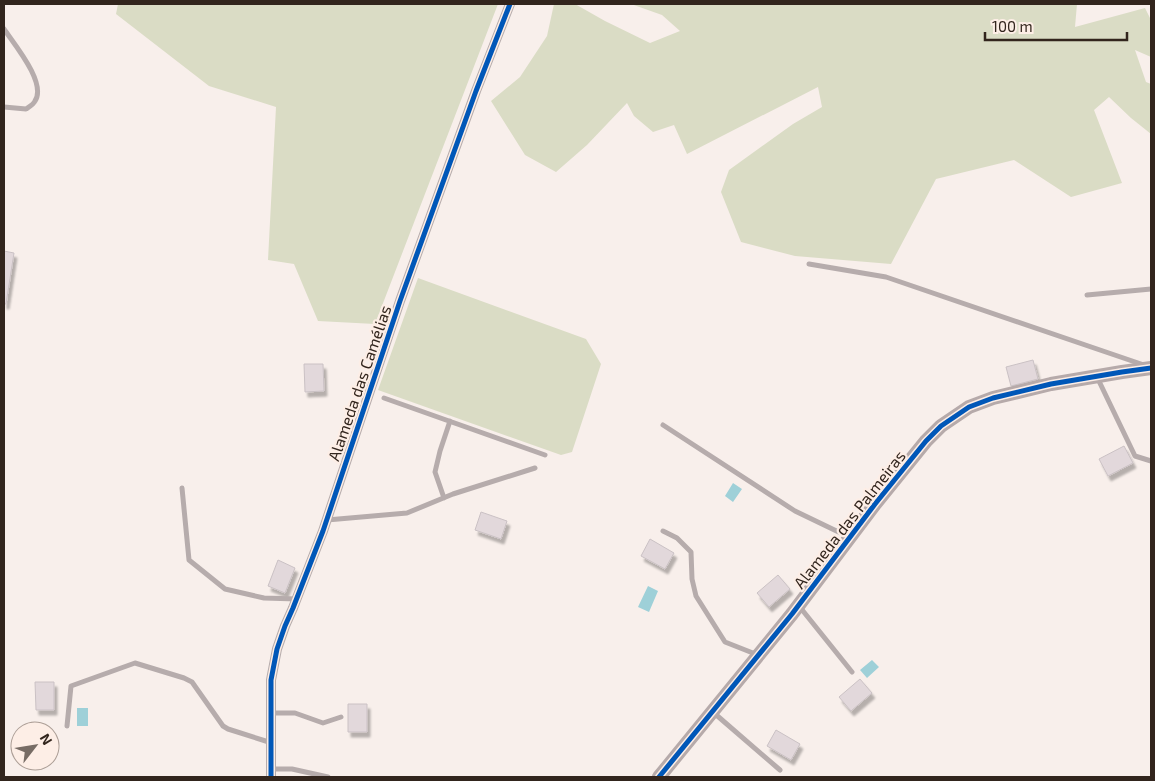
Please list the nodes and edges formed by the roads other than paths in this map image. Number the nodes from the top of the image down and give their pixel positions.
1 (510, 4) edge
2 (4, 29) edge
3 (4, 107) edge
4 (809, 264) dead end
5 (1151, 289) edge
6 (1087, 295) dead end
7 (1151, 368) edge
8 (1096, 376) junction
9 (384, 398) dead end
10 (450, 421) junction
11 (663, 425) dead end
12 (546, 454) dead end
13 (1151, 462) edge
14 (535, 468) dead end
15 (182, 488) dead end
16 (444, 498) junction
17 (326, 520) junction
18 (663, 532) dead end
19 (850, 538) junction
20 (296, 599) junction
21 (799, 605) junction
22 (758, 655) junction
23 (852, 672) dead end
24 (712, 711) junction
25 (271, 713) junction
26 (340, 718) dead end
27 (67, 726) dead end
28 (272, 743) junction
29 (780, 770) dead end
30 (272, 773) edge
31 (328, 777) edge
32 (658, 777) edge

1 - 17 street, Alameda das Camélias
2 - 3 lane
4 - 7 lane
5 - 6 lane
7 - 8 street, Alameda das Palmeiras
8 - 13 lane
8 - 19 street, Alameda das Palmeiras
9 - 10 lane
10 - 12 lane
10 - 16 lane
11 - 19 lane
14 - 16 lane
15 - 20 lane
16 - 17 lane
17 - 20 street, Alameda das Camélias
18 - 22 lane
19 - 21 street, Alameda das Palmeiras
20 - 25 street, Alameda das Camélias
21 - 22 street, Alameda das Palmeiras
21 - 23 lane
22 - 24 street, Alameda das Palmeiras
24 - 29 lane
24 - 32 street, Alameda das Palmeiras
25 - 26 lane
25 - 28 street, Alameda das Camélias
27 - 28 lane
28 - 30 street, Alameda das Camélias
30 - 31 lane

